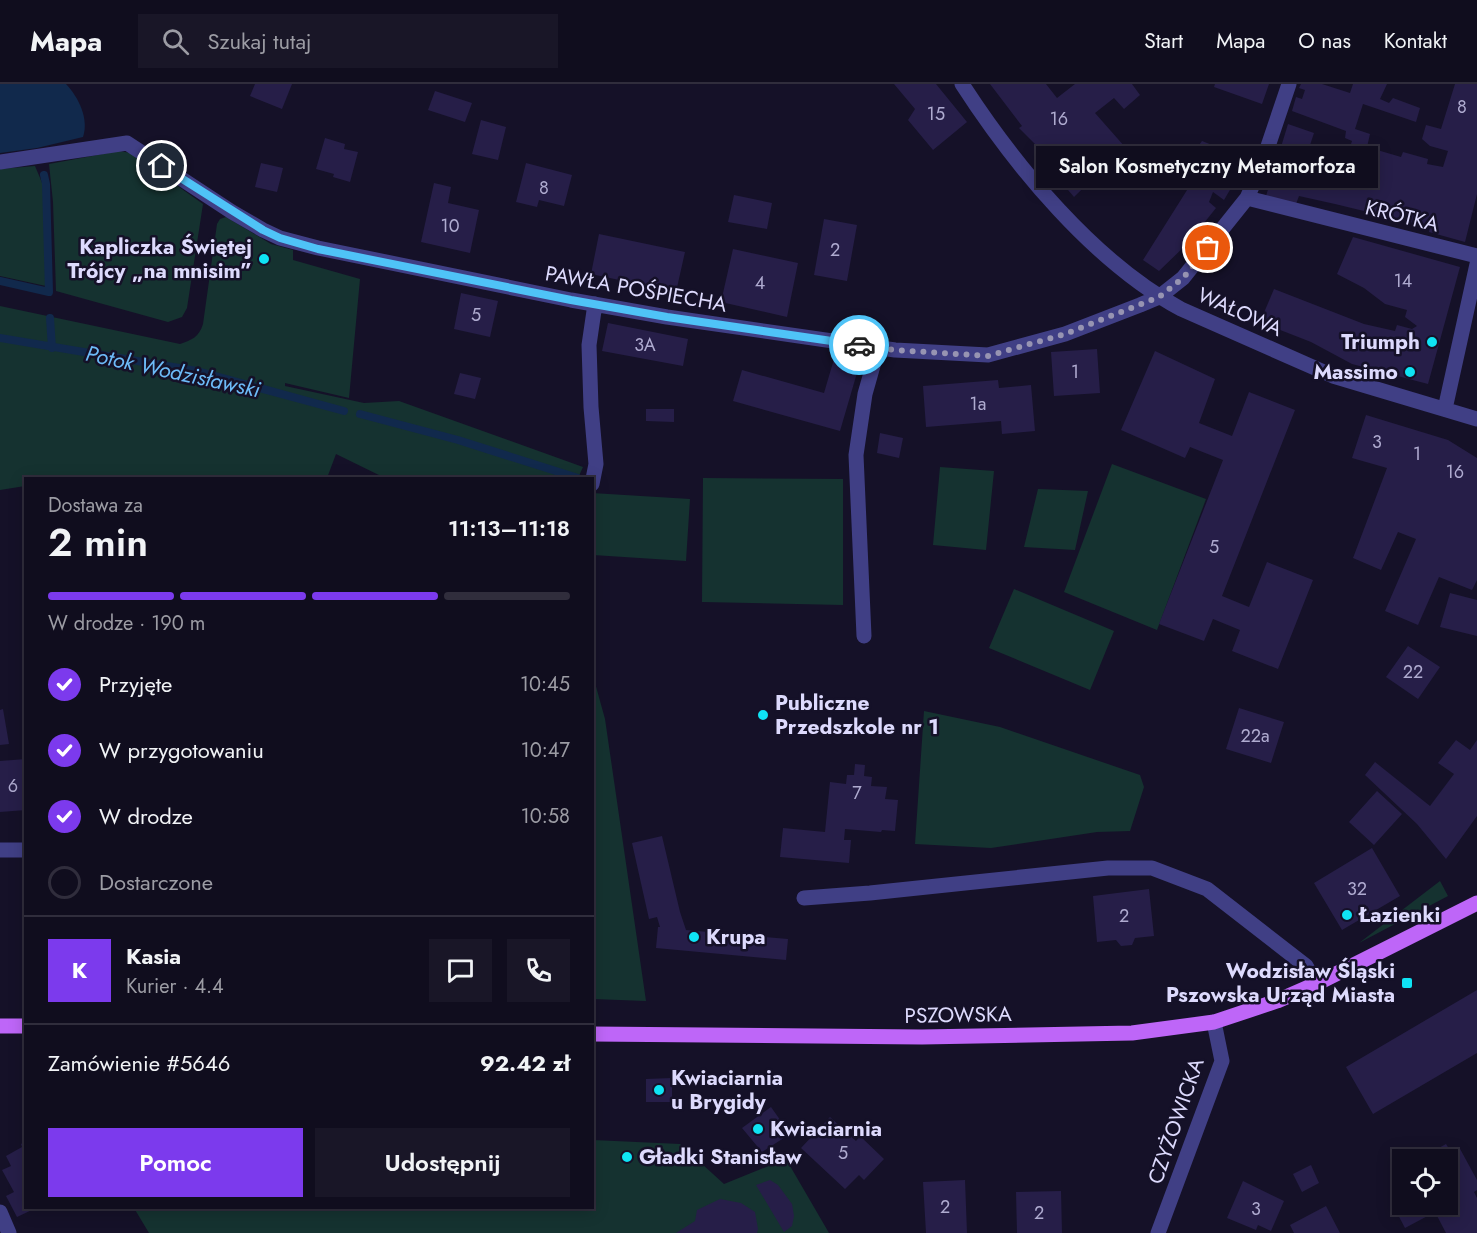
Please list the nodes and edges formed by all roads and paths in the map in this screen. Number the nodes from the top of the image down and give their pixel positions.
1 (962, 84) edge
2 (1288, 84) edge
3 (0, 162) edge
4 (1247, 198) junction
5 (1477, 256) edge
6 (1477, 264) edge
7 (1159, 297) junction
8 (595, 304) junction
9 (878, 348) junction
10 (1445, 408) junction
11 (1477, 419) edge
12 (593, 477) edge
13 (864, 636) dead end
14 (0, 850) edge
15 (24, 850) edge
16 (804, 898) dead end
17 (1477, 903) edge
18 (1316, 984) junction
19 (1215, 1022) junction
20 (0, 1026) edge
21 (24, 1026) edge
22 (594, 1034) edge
23 (0, 1212) edge
24 (9, 1233) edge
25 (1158, 1233) edge

1 - 7 street, WAŁOWA
2 - 4 street, PAWŁA POŚPIECHA
3 - 8 street, PAWŁA POŚPIECHA
4 - 5 street, KRÓTKA
4 - 7 street, PAWŁA POŚPIECHA
6 - 10 street
7 - 9 street, PAWŁA POŚPIECHA
7 - 10 street, WAŁOWA
8 - 9 street, PAWŁA POŚPIECHA
8 - 12 street
9 - 13 street
10 - 11 street, WAŁOWA
14 - 15 street
16 - 18 street
17 - 18 main road, PSZOWSKA
18 - 19 main road, PSZOWSKA
19 - 22 main road, PSZOWSKA
19 - 25 street, CZYŻOWICKA
20 - 21 main road
23 - 24 street

